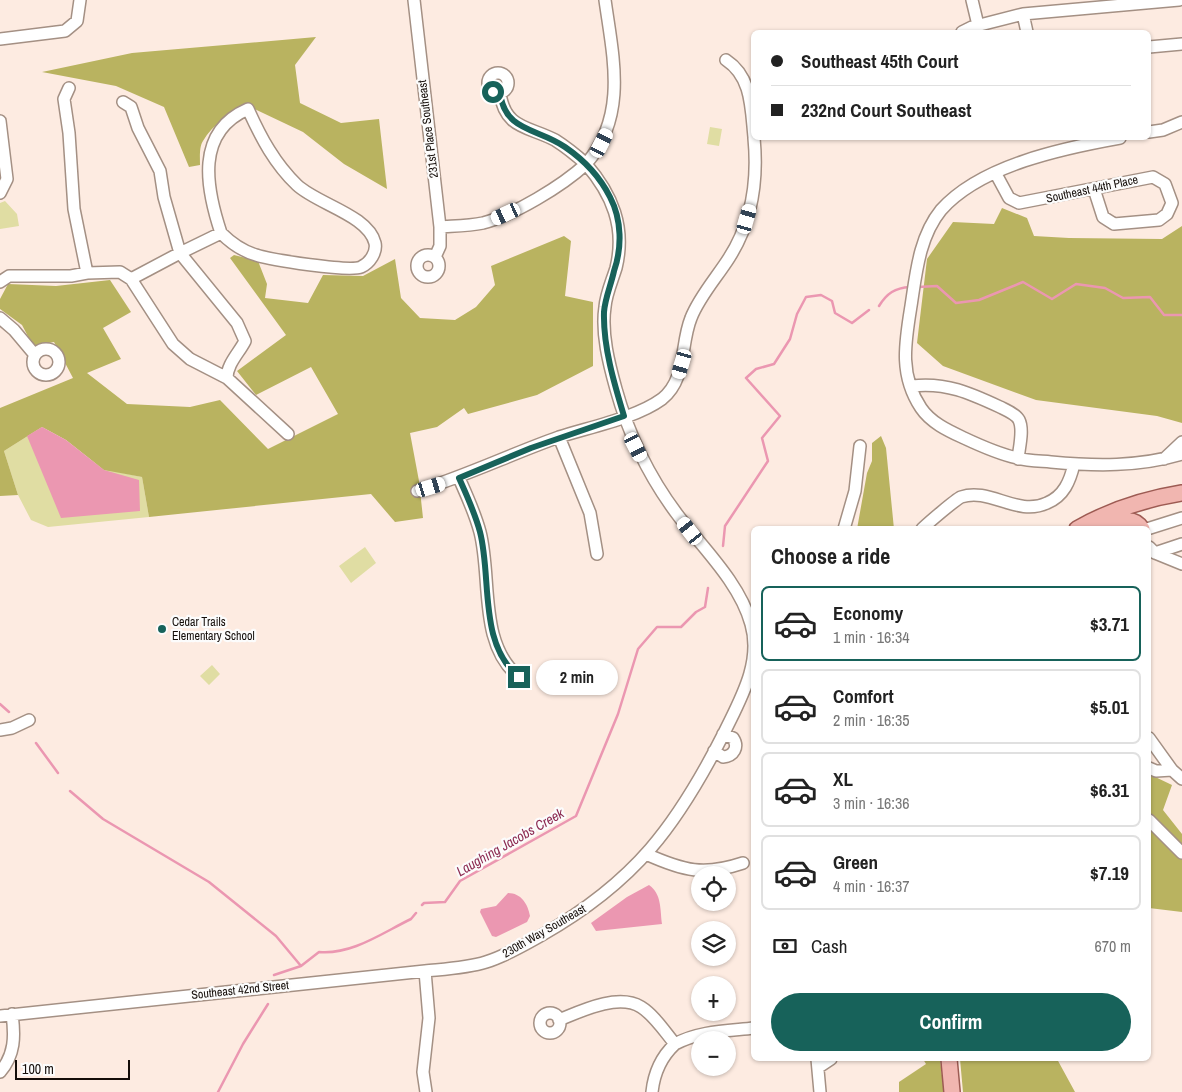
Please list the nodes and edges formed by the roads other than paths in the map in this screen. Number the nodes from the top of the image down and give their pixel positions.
1 (80, 0) edge
2 (414, 0) edge
3 (605, 0) edge
4 (972, 0) edge
5 (1179, 0) edge
6 (1023, 14) junction
7 (978, 25) junction
8 (967, 30) edge
9 (1027, 30) edge
10 (0, 39) edge
11 (1182, 44) edge
12 (1151, 47) edge
13 (726, 60) dead end
14 (69, 88) dead end
15 (500, 93) dead end
16 (123, 102) dead end
17 (751, 103) edge
18 (0, 121) edge
19 (1182, 122) edge
20 (1151, 132) edge
21 (754, 140) edge
22 (1098, 140) edge
23 (586, 164) junction
24 (996, 174) junction
25 (1094, 189) junction
26 (1, 193) edge
27 (440, 227) junction
28 (221, 233) junction
29 (180, 252) junction
30 (435, 257) dead end
31 (86, 273) junction
32 (1, 279) edge
33 (131, 279) junction
34 (0, 318) edge
35 (35, 355) dead end
36 (227, 378) junction
37 (912, 386) junction
38 (624, 416) junction
39 (288, 434) dead end
40 (559, 438) junction
41 (1182, 442) edge
42 (860, 446) dead end
43 (1182, 454) edge
44 (1018, 459) junction
45 (1164, 459) junction
46 (1074, 464) junction
47 (459, 478) junction
48 (418, 491) dead end
49 (1182, 493) edge
50 (1182, 518) edge
51 (845, 526) edge
52 (925, 526) edge
53 (1083, 526) edge
54 (1111, 526) edge
55 (1139, 526) edge
56 (1151, 528) edge
57 (1182, 544) edge
58 (1152, 550) edge
59 (597, 554) dead end
60 (1182, 564) edge
61 (751, 622) edge
62 (751, 670) edge
63 (519, 677) dead end
64 (0, 722) edge
65 (0, 730) edge
66 (724, 734) junction
67 (1151, 741) edge
68 (714, 751) junction
69 (1151, 769) edge
70 (1172, 770) junction
71 (1182, 779) edge
72 (1151, 822) edge
73 (1182, 853) edge
74 (646, 854) junction
75 (744, 863) dead end
76 (480, 964) joint
77 (425, 971) junction
78 (6, 1015) edge
79 (559, 1020) dead end
80 (751, 1028) edge
81 (675, 1044) junction
82 (0, 1059) edge
83 (949, 1061) edge
84 (818, 1063) edge
85 (0, 1072) edge
86 (426, 1092) edge
87 (652, 1092) edge
88 (820, 1092) edge
89 (952, 1092) edge

1 - 10 street
2 - 27 street, 231st Place Southeast
3 - 23 street
4 - 7 street
5 - 6 street
6 - 7 street
6 - 9 street
7 - 8 street
11 - 12 street
13 - 17 street
14 - 31 street
15 - 23 street, 230th Way Southeast
16 - 29 street
18 - 26 street
19 - 20 street
21 - 38 street
22 - 24 street
23 - 27 street
23 - 38 street, 230th Way Southeast
24 - 25 street, Southeast 44th Place
24 - 37 street
25 - 25 street, Southeast 44th Place
27 - 30 street, 231st Place Southeast
28 - 28 street
28 - 29 street
29 - 33 street
29 - 36 street
31 - 32 street
31 - 33 street
33 - 36 street
34 - 35 street
36 - 39 street
37 - 44 street
37 - 44 street
38 - 40 street
38 - 61 street, 230th Way Southeast
40 - 47 street
40 - 59 street
41 - 45 street
42 - 51 street
43 - 45 street
44 - 46 street
45 - 46 street
46 - 52 street
47 - 48 street
47 - 63 street
49 - 53 main road
50 - 56 street
54 - 55 main road
57 - 58 street
58 - 60 street
62 - 66 street, 230th Way Southeast
64 - 65 street
66 - 68 street, 230th Way Southeast
66 - 68 street
67 - 70 street
68 - 74 street, 230th Way Southeast
69 - 70 street
70 - 71 street
72 - 73 street
74 - 75 street
74 - 76 street, 230th Way Southeast
76 - 77 street, Southeast 42nd Street
77 - 78 street, Southeast 42nd Street
77 - 86 street
78 - 82 street
78 - 85 street
79 - 81 street
80 - 81 street
81 - 87 street
83 - 89 main road
84 - 88 street

